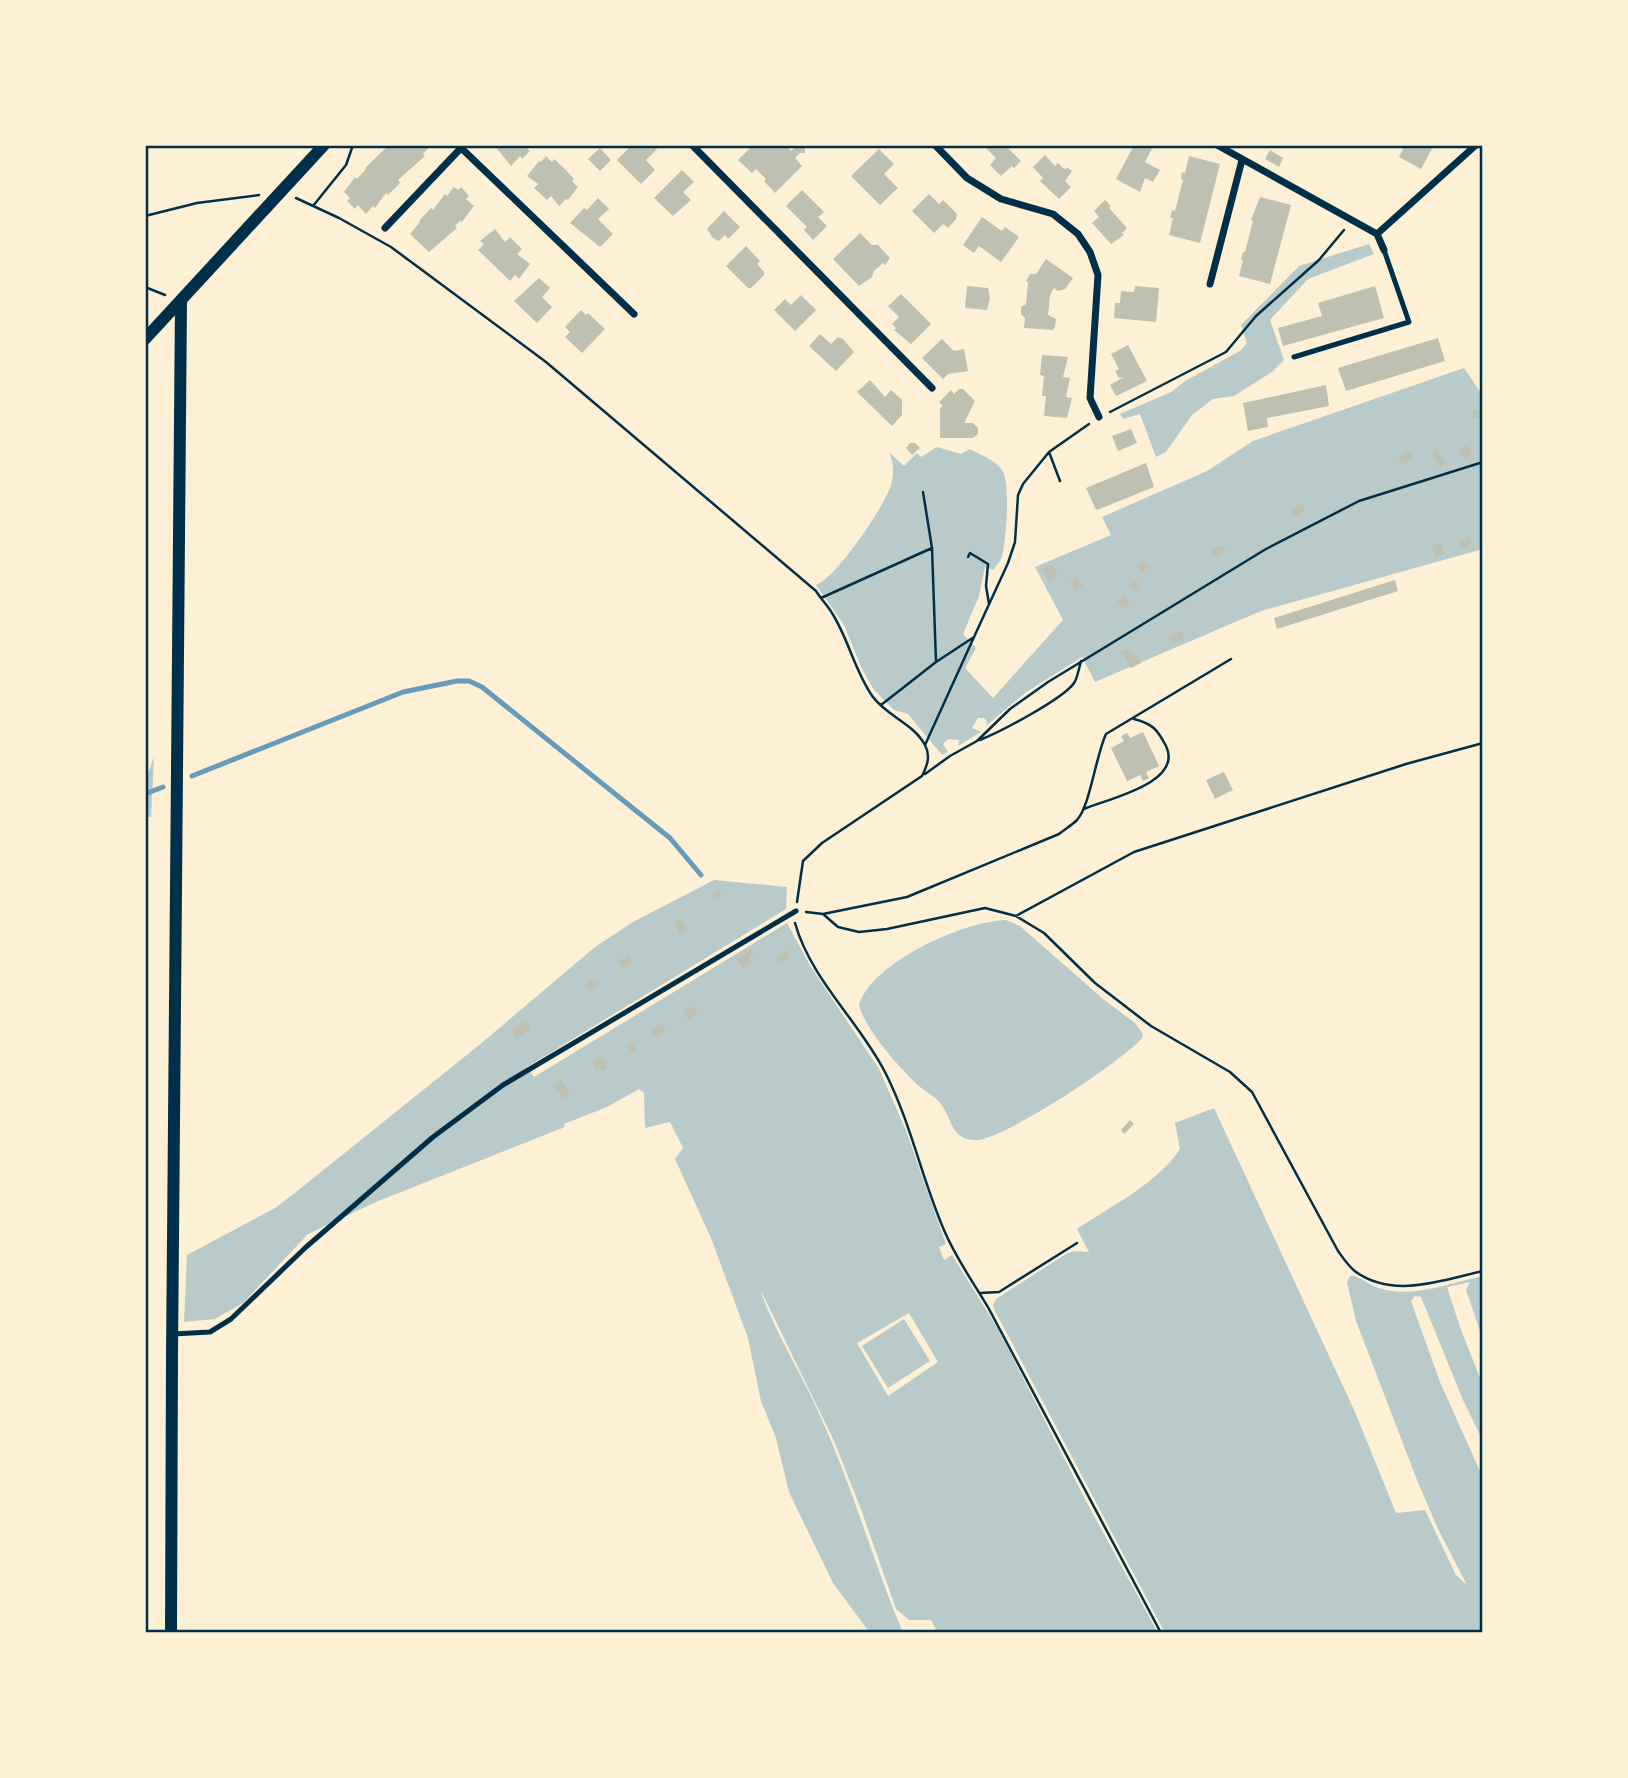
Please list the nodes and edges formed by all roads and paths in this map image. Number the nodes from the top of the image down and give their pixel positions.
1 (324, 145) edge
2 (353, 145) edge
3 (692, 145) edge
4 (935, 145) edge
5 (1217, 145) edge
6 (459, 146) edge
7 (1471, 147) edge
8 (1242, 160) junction
9 (282, 191) junction
10 (313, 206) junction
11 (145, 216) edge
12 (1353, 220) junction
13 (385, 228) dead end
14 (1377, 234) junction
15 (1384, 250) joint
16 (1210, 284) dead end
17 (145, 287) edge
18 (181, 302) junction
19 (634, 314) dead end
20 (145, 339) edge
21 (1294, 357) dead end
22 (932, 388) dead end
23 (1099, 417) junction
24 (1049, 452) junction
25 (1483, 462) edge
26 (1060, 481) dead end
27 (923, 492) dead end
28 (932, 548) junction
29 (968, 557) dead end
30 (821, 598) junction
31 (989, 604) junction
32 (974, 637) junction
33 (1231, 659) dead end
34 (1081, 661) junction
35 (936, 662) junction
36 (881, 705) junction
37 (1133, 719) junction
38 (977, 741) junction
39 (1483, 743) edge
40 (925, 746) junction
41 (922, 776) junction
42 (1084, 809) junction
43 (796, 911) junction
44 (823, 914) junction
45 (1016, 916) junction
46 (1077, 1243) dead end
47 (1483, 1271) edge
48 (980, 1293) junction
49 (173, 1334) junction
50 (171, 1633) edge
51 (1161, 1633) edge

1 - 9 street
2 - 10 path
3 - 22 street
4 - 23 street
5 - 8 street
6 - 13 street
6 - 19 street
7 - 14 street
8 - 12 street
8 - 16 street
9 - 10 path
9 - 11 path
9 - 18 street
10 - 30 path
12 - 14 street
12 - 23 path
14 - 15 street
15 - 21 lane
17 - 18 path
18 - 20 street
18 - 49 street
23 - 24 path
24 - 26 path
24 - 31 path
25 - 34 path
27 - 28 path
28 - 30 path
28 - 35 path
29 - 31 path
30 - 36 path
31 - 32 path
32 - 35 path
32 - 40 path
33 - 37 path
34 - 38 path
34 - 38 path
35 - 36 path
36 - 40 path
37 - 42 path
37 - 42 path
38 - 41 path
39 - 45 path
40 - 41 path
41 - 43 path
42 - 44 path
43 - 44 path
43 - 48 path
43 - 49 lane
44 - 45 path
45 - 47 path
46 - 48 path
48 - 51 path
49 - 50 street

